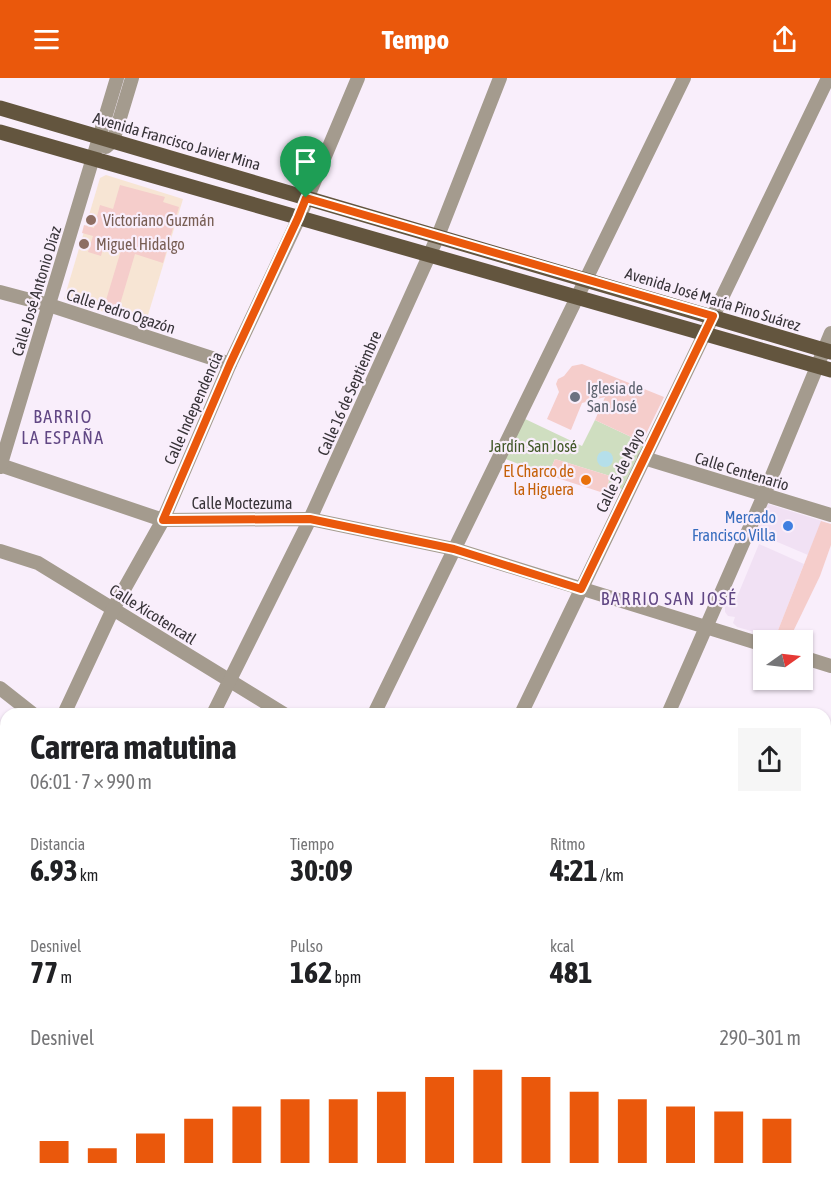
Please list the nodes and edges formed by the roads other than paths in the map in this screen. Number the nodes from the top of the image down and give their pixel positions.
1 (117, 78) edge
2 (132, 78) edge
3 (358, 78) edge
4 (500, 78) edge
5 (684, 78) edge
6 (828, 78) edge
7 (0, 108) edge
8 (0, 132) edge
9 (106, 140) junction
10 (92, 158) junction
11 (306, 198) junction
12 (298, 218) junction
13 (438, 236) junction
14 (430, 254) junction
15 (586, 280) junction
16 (0, 292) edge
17 (577, 299) junction
18 (49, 305) junction
19 (713, 316) junction
20 (705, 333) junction
21 (831, 333) edge
22 (828, 351) edge
23 (230, 364) junction
24 (824, 368) edge
25 (644, 458) junction
26 (0, 466) edge
27 (764, 495) junction
28 (831, 515) edge
29 (310, 519) junction
30 (163, 520) junction
31 (454, 549) junction
32 (0, 551) edge
33 (581, 589) junction
34 (113, 609) junction
35 (706, 627) junction
36 (753, 642) edge
37 (813, 660) edge
38 (831, 666) edge
39 (230, 681) junction
40 (0, 688) edge
41 (25, 708) edge
42 (67, 708) edge
43 (216, 708) edge
44 (274, 708) edge
45 (377, 708) edge
46 (523, 708) edge
47 (671, 708) edge

1 - 9 street
2 - 9 street
3 - 11 street, Calle Independencia
4 - 13 street, Calle 16 de Septiembre
5 - 15 street
6 - 19 street, Calle 5 de Mayo
7 - 9 main road, Avenida Francisco Javier Mina
8 - 10 main road
9 - 10 street, Calle José Antonio Díaz
9 - 11 main road, Avenida Francisco Javier Mina
10 - 12 main road
10 - 18 street, Calle José Antonio Díaz
11 - 12 street, Calle Independencia
11 - 13 main road, Avenida Francisco Javier Mina
12 - 14 main road
12 - 23 street, Calle Independencia
13 - 14 street, Calle 16 de Septiembre
13 - 15 main road, Avenida Francisco Javier Mina
14 - 17 main road
14 - 29 street, Calle 16 de Septiembre
15 - 17 street
15 - 19 main road, Avenida José María Pino Suárez
16 - 18 street, Calle Pedro Ogazón
17 - 20 main road, Avenida José María Pino Suárez
17 - 31 street
18 - 23 street, Calle Pedro Ogazón
18 - 26 street, Calle José Antonio Díaz
19 - 20 street, Calle 5 de Mayo
19 - 22 main road, Avenida José María Pino Suárez
20 - 24 main road, Avenida José María Pino Suárez
20 - 25 street, Calle 5 de Mayo
21 - 22 street
22 - 24 street
23 - 30 street, Calle Independencia
24 - 27 street
25 - 27 street, Calle Centenario
25 - 33 street, Calle 5 de Mayo
26 - 30 street, Calle Moctezuma
27 - 28 street, Calle Centenario
27 - 35 street
29 - 30 street, Calle Moctezuma
29 - 31 street, Calle Moctezuma
29 - 39 street, Calle 16 de Septiembre
30 - 34 street, Calle Independencia
31 - 33 street, Calle Moctezuma
31 - 45 street
32 - 34 street, Calle Xicotencatl
33 - 35 street, Calle Moctezuma
33 - 46 street, Calle 5 de Mayo
34 - 39 street, Calle Xicotencatl
34 - 42 street, Calle Independencia
35 - 36 street, Calle Moctezuma
35 - 47 street
37 - 38 street
39 - 43 street, Calle 16 de Septiembre
39 - 44 street, Calle Xicotencatl
40 - 41 street

